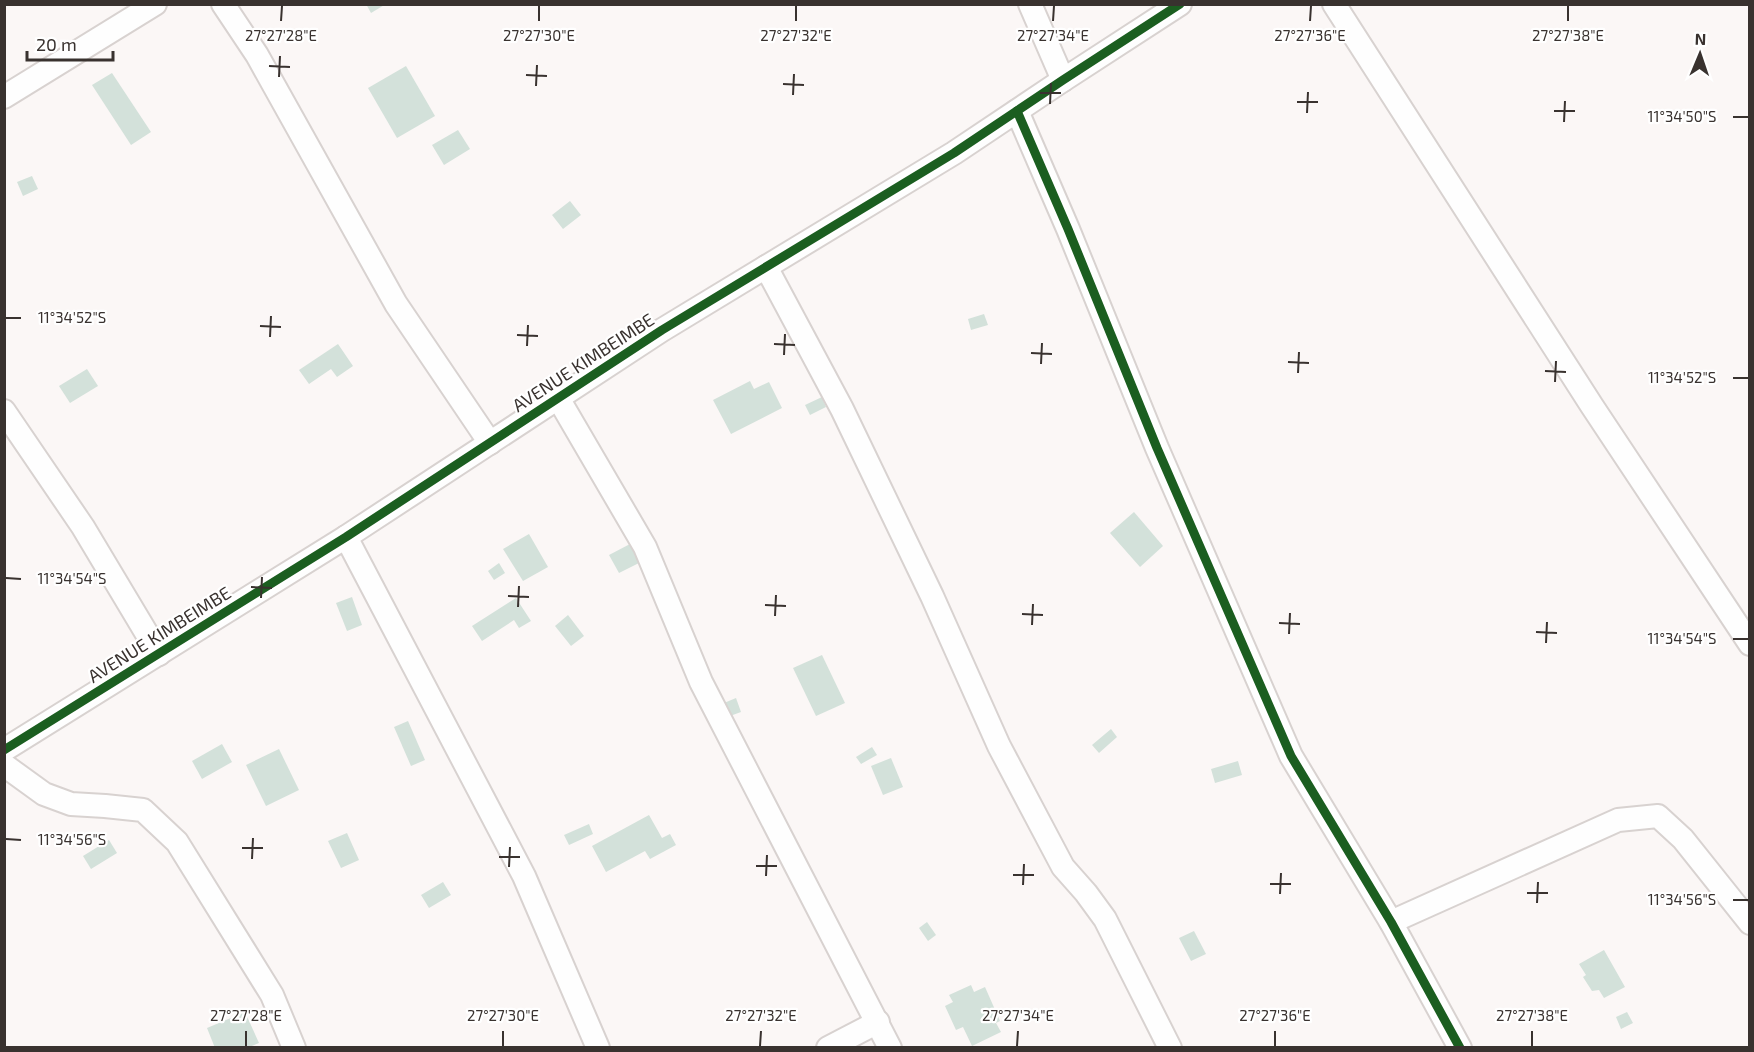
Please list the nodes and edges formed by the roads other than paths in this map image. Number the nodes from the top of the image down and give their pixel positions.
1 (155, 4) edge
2 (223, 4) edge
3 (1030, 4) edge
4 (1180, 4) edge
5 (1334, 4) edge
6 (1063, 80) junction
7 (4, 97) edge
8 (1017, 111) junction
9 (766, 267) junction
10 (558, 398) junction
11 (4, 411) edge
12 (489, 443) junction
13 (346, 537) junction
14 (1749, 644) edge
15 (159, 654) junction
16 (4, 750) edge
17 (4, 765) edge
18 (1391, 922) junction
19 (1749, 923) edge
20 (878, 1022) junction
21 (294, 1047) edge
22 (598, 1047) edge
23 (828, 1047) edge
24 (890, 1047) edge
25 (1170, 1047) edge
26 (1460, 1047) edge

1 - 7 street
2 - 12 street
3 - 6 street
4 - 6 street, AVENUE KIMBEIMBE
5 - 14 street
6 - 8 street, AVENUE KIMBEIMBE
8 - 9 street, AVENUE KIMBEIMBE
8 - 18 street
9 - 10 street, AVENUE KIMBEIMBE
9 - 25 street
10 - 12 street, AVENUE KIMBEIMBE
10 - 20 street
11 - 15 street
12 - 13 street, AVENUE KIMBEIMBE
13 - 15 street, AVENUE KIMBEIMBE
13 - 22 street
15 - 16 street, AVENUE KIMBEIMBE
17 - 21 street
18 - 19 street
18 - 26 street
20 - 23 street
20 - 24 street

